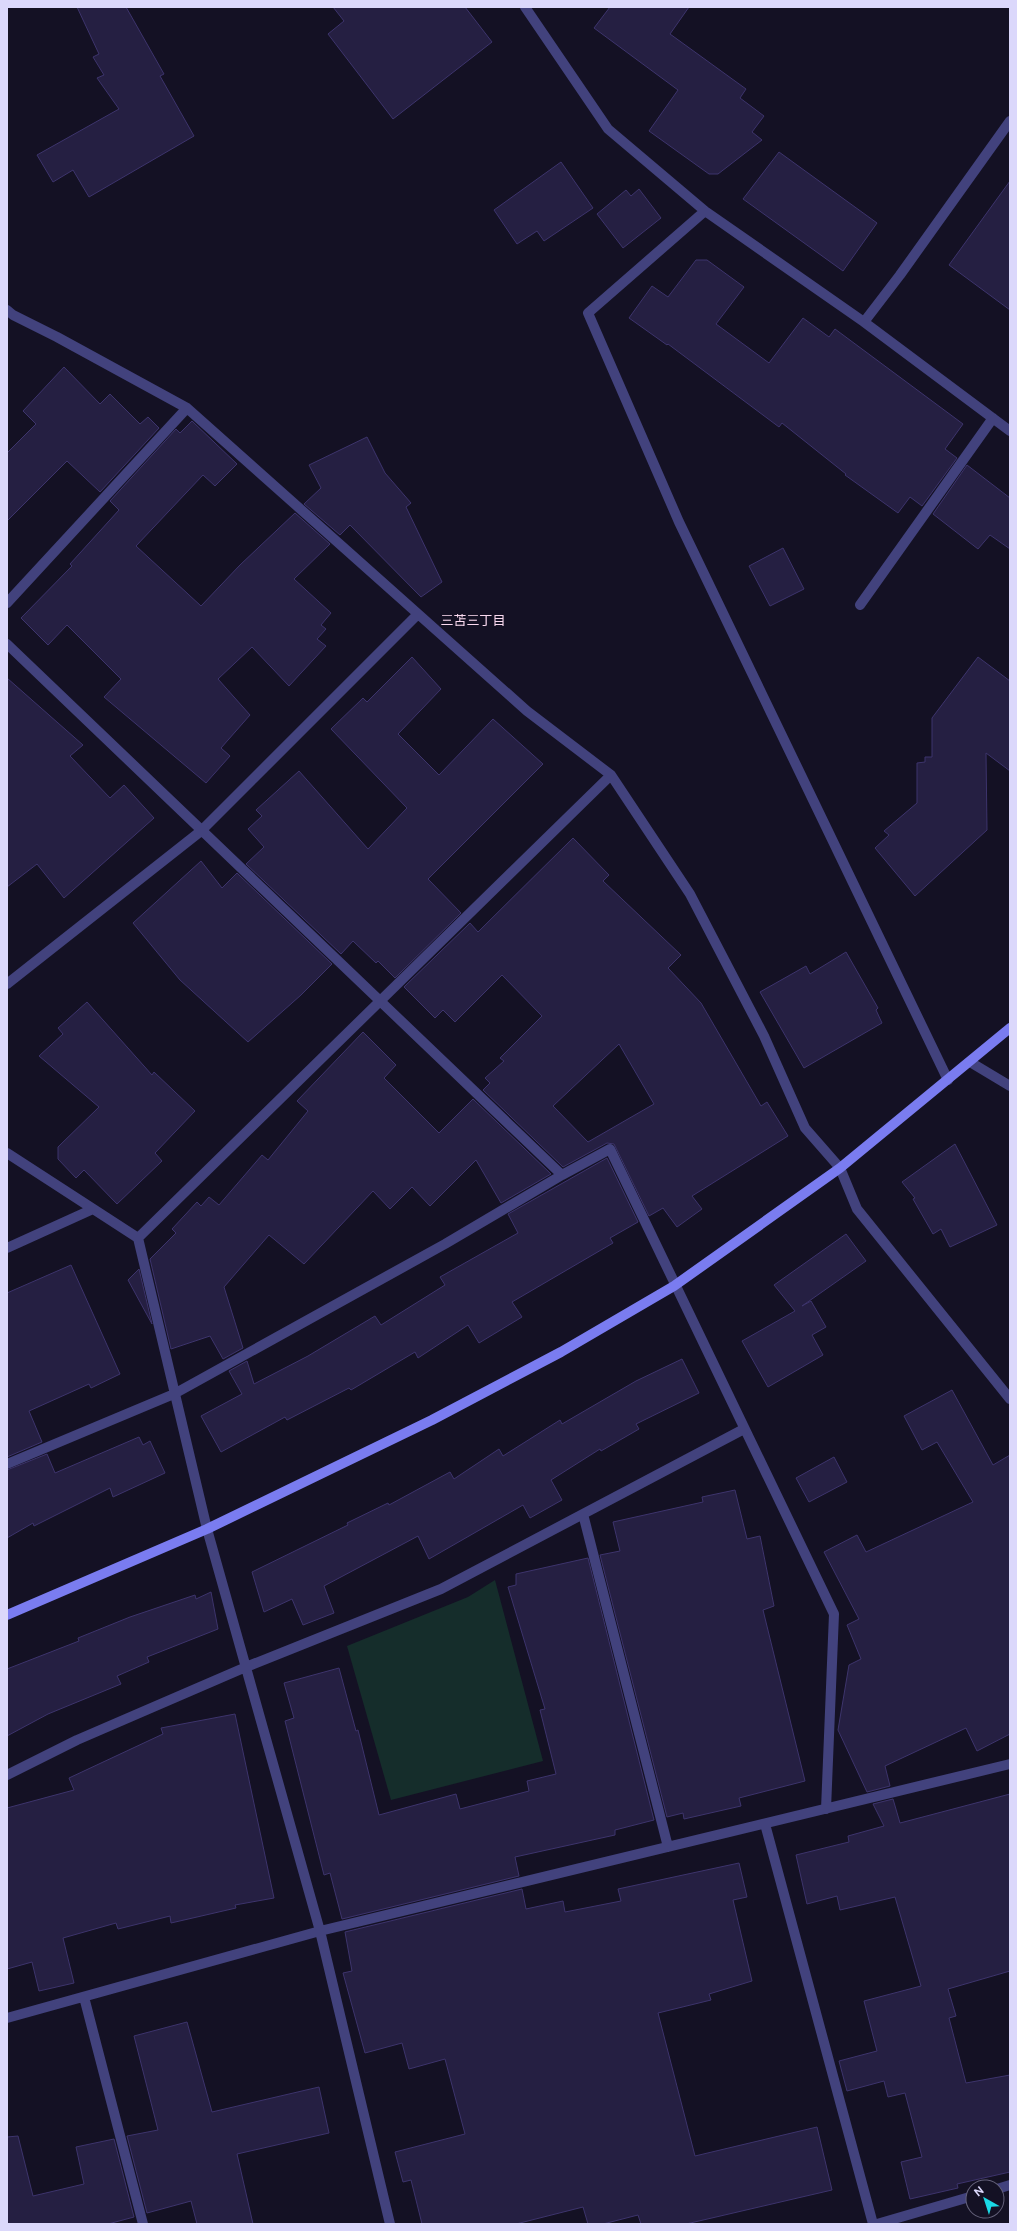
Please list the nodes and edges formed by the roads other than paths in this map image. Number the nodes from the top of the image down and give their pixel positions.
1 (525, 7) edge
2 (1010, 121) edge
3 (705, 211) junction
4 (7, 310) edge
5 (864, 322) junction
6 (187, 408) junction
7 (993, 418) junction
8 (1010, 430) edge
9 (7, 603) edge
10 (860, 605) dead end
11 (417, 615) junction
12 (7, 644) edge
13 (611, 775) junction
14 (201, 831) junction
15 (7, 984) edge
16 (380, 999) junction
17 (1010, 1028) edge
18 (970, 1062) junction
19 (948, 1080) junction
20 (1010, 1086) edge
21 (7, 1153) edge
22 (840, 1168) junction
23 (562, 1175) junction
24 (93, 1209) junction
25 (138, 1238) junction
26 (7, 1248) edge
27 (674, 1286) junction
28 (174, 1394) junction
29 (1010, 1399) edge
30 (744, 1429) junction
31 (7, 1464) edge
32 (583, 1514) junction
33 (207, 1529) junction
34 (7, 1615) edge
35 (246, 1667) junction
36 (1010, 1764) edge
37 (7, 1775) edge
38 (826, 1809) junction
39 (765, 1824) junction
40 (668, 1847) junction
41 (320, 1931) junction
42 (84, 1996) junction
43 (7, 2018) edge
44 (965, 2198) edge
45 (143, 2224) edge
46 (390, 2224) edge
47 (872, 2224) edge
48 (877, 2224) edge

1 - 3 street
2 - 5 street
3 - 5 street
3 - 19 street
4 - 6 street
5 - 7 street
6 - 9 street
6 - 11 street
7 - 8 street
7 - 10 street
11 - 13 street
11 - 14 street
12 - 14 street
13 - 16 street
13 - 22 street
14 - 15 street
14 - 16 street
16 - 23 street
16 - 25 street
17 - 18 street
18 - 19 street
18 - 20 street
19 - 22 street
21 - 24 street
22 - 27 street
22 - 29 street
23 - 27 street
23 - 28 street
24 - 25 street
24 - 26 street
25 - 28 street
27 - 30 street
27 - 33 street
28 - 31 street
28 - 33 street
30 - 32 street
30 - 38 street
32 - 35 street
32 - 40 street
33 - 34 street
33 - 35 street
35 - 37 street
35 - 41 street
36 - 38 street
38 - 39 street
39 - 40 street
39 - 47 street
40 - 41 street
41 - 42 street
41 - 46 street
42 - 43 street
42 - 45 street
44 - 48 street

